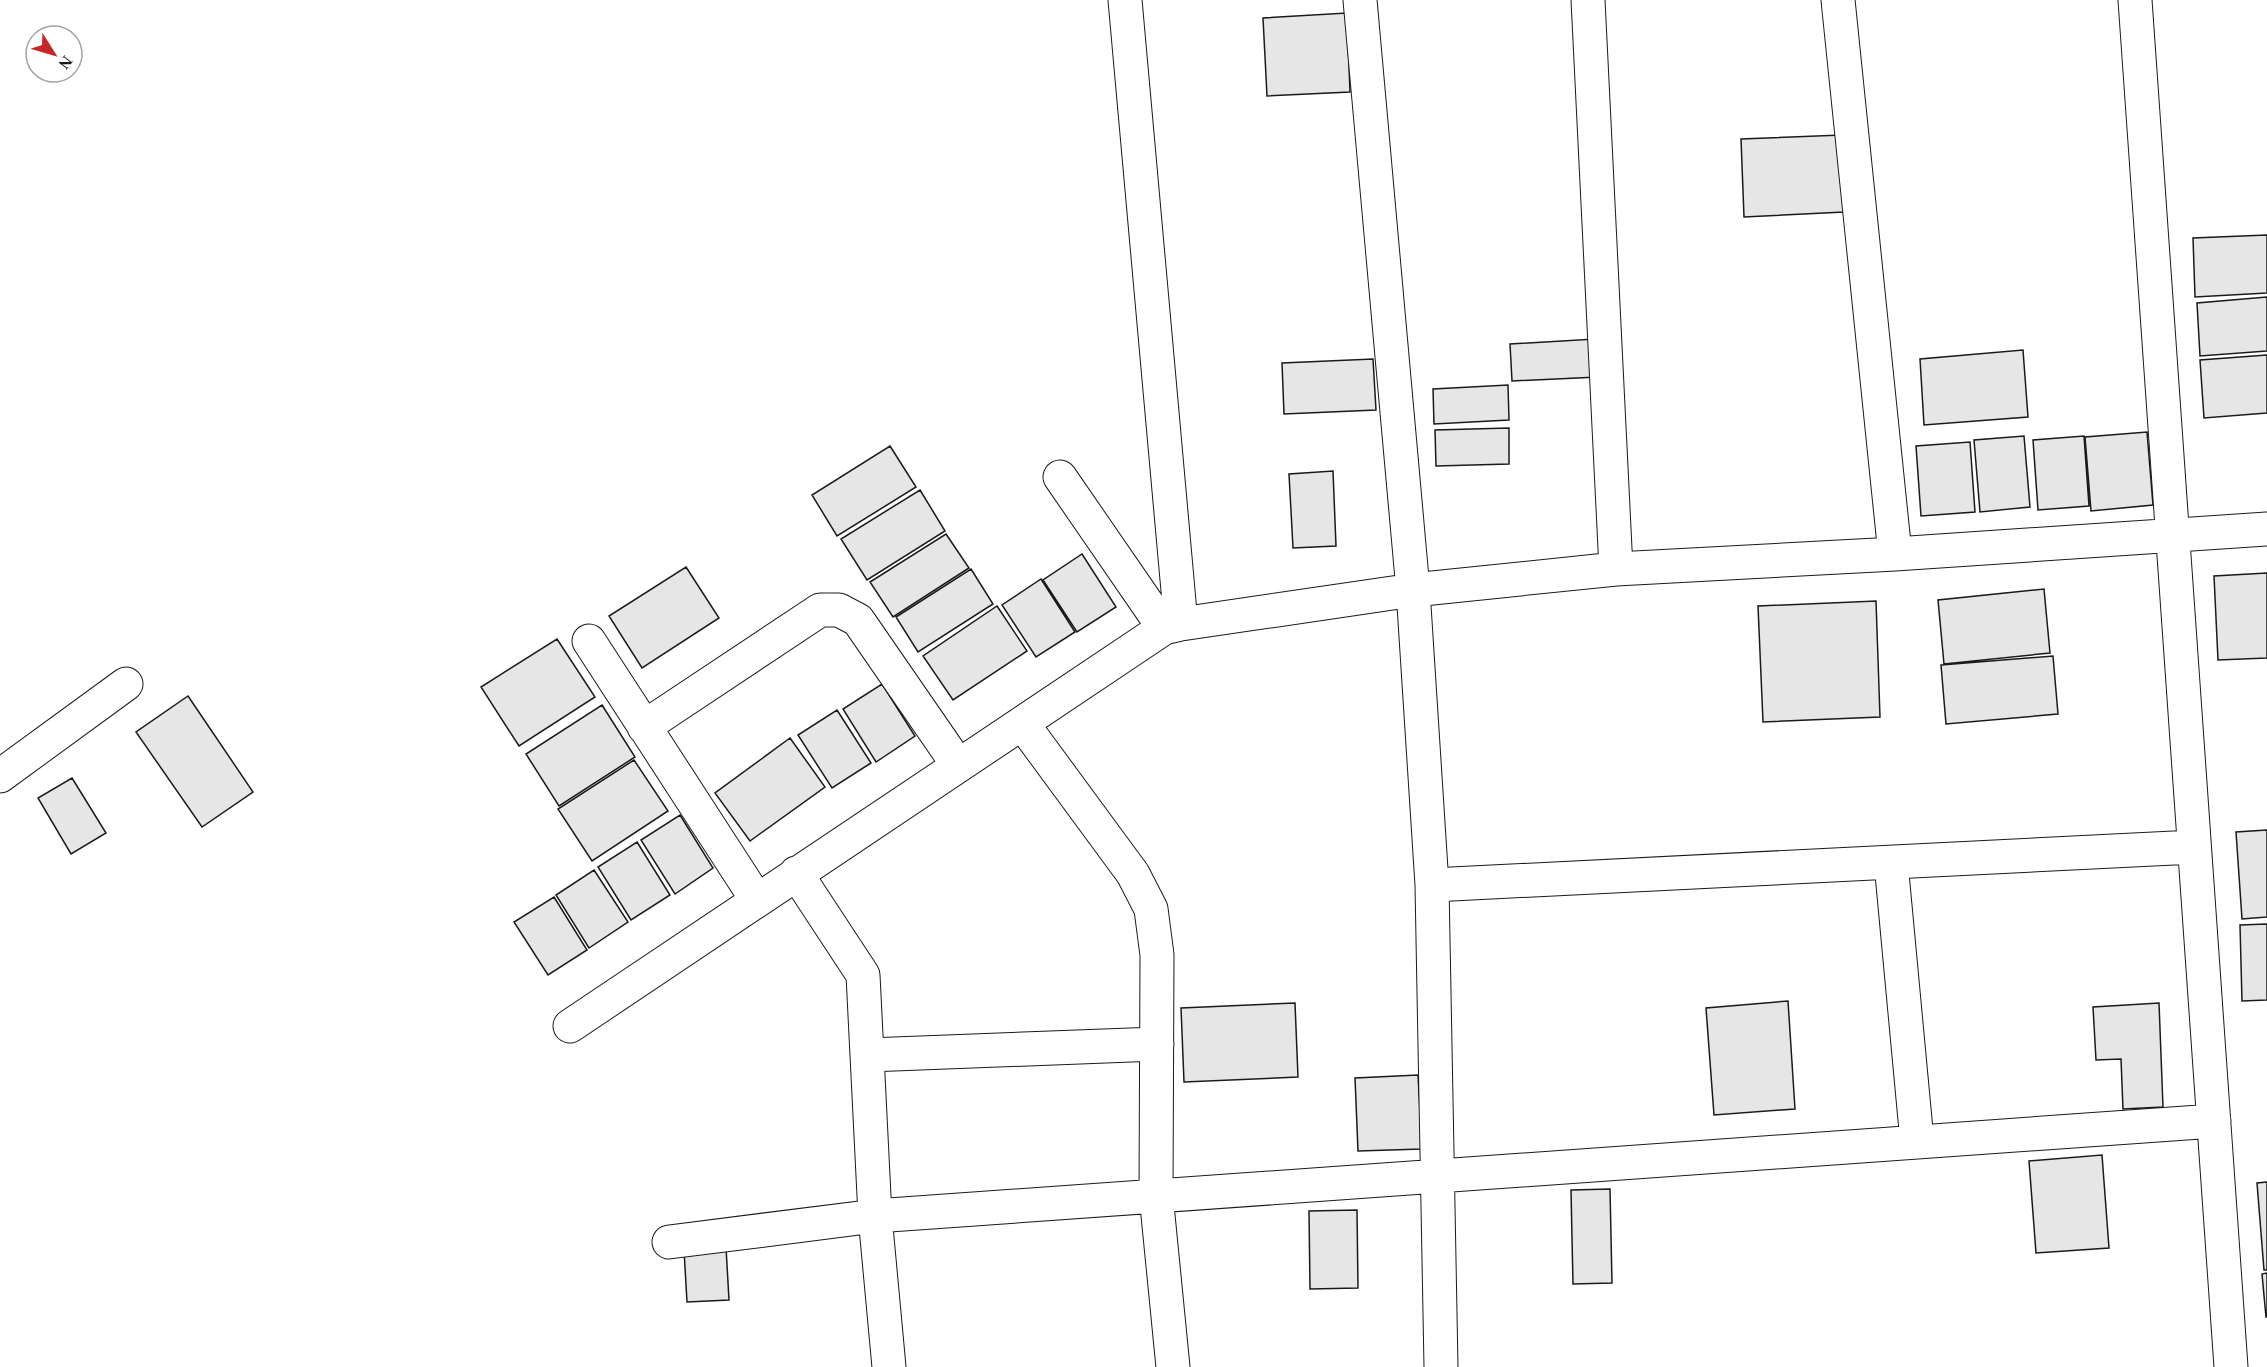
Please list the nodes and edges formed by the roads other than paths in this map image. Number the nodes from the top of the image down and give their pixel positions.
1 (1125, 0) edge
2 (1360, 0) edge
3 (1588, 0) edge
4 (1838, 0) edge
5 (2135, 0) edge
6 (1060, 477) dead end
7 (2267, 529) edge
8 (2172, 535) junction
9 (1895, 554) junction
10 (1616, 569) junction
11 (1413, 590) junction
12 (1173, 626) junction
13 (589, 641) dead end
14 (126, 684) dead end
15 (1022, 723) junction
16 (644, 727) junction
17 (958, 765) junction
18 (0, 776) edge
19 (2194, 848) junction
20 (1891, 862) junction
21 (796, 873) junction
22 (1432, 885) junction
23 (756, 900) junction
24 (570, 1026) dead end
25 (1157, 1044) junction
26 (867, 1055) junction
27 (2214, 1121) junction
28 (1917, 1142) junction
29 (1438, 1175) junction
30 (1156, 1195) junction
31 (875, 1216) junction
32 (669, 1242) dead end
33 (889, 1367) edge
34 (1173, 1367) edge
35 (1441, 1367) edge
36 (2231, 1367) edge

1 - 12 street
2 - 11 street
3 - 10 street
4 - 9 street
5 - 8 street
6 - 12 street
7 - 8 street
8 - 9 street
8 - 19 street
9 - 10 street
10 - 11 street
11 - 12 street
11 - 22 street
12 - 15 street
13 - 16 street
14 - 18 street
15 - 17 street
15 - 25 street
16 - 17 street
16 - 23 street
17 - 21 street
19 - 20 street
19 - 27 street
20 - 22 street
20 - 28 street
21 - 23 street
21 - 26 street
22 - 29 street
23 - 24 street
25 - 26 street
25 - 30 street
26 - 31 street
27 - 28 street
27 - 36 street
28 - 29 street
29 - 30 street
29 - 35 street
30 - 31 street
30 - 34 street
31 - 32 street
31 - 33 street

